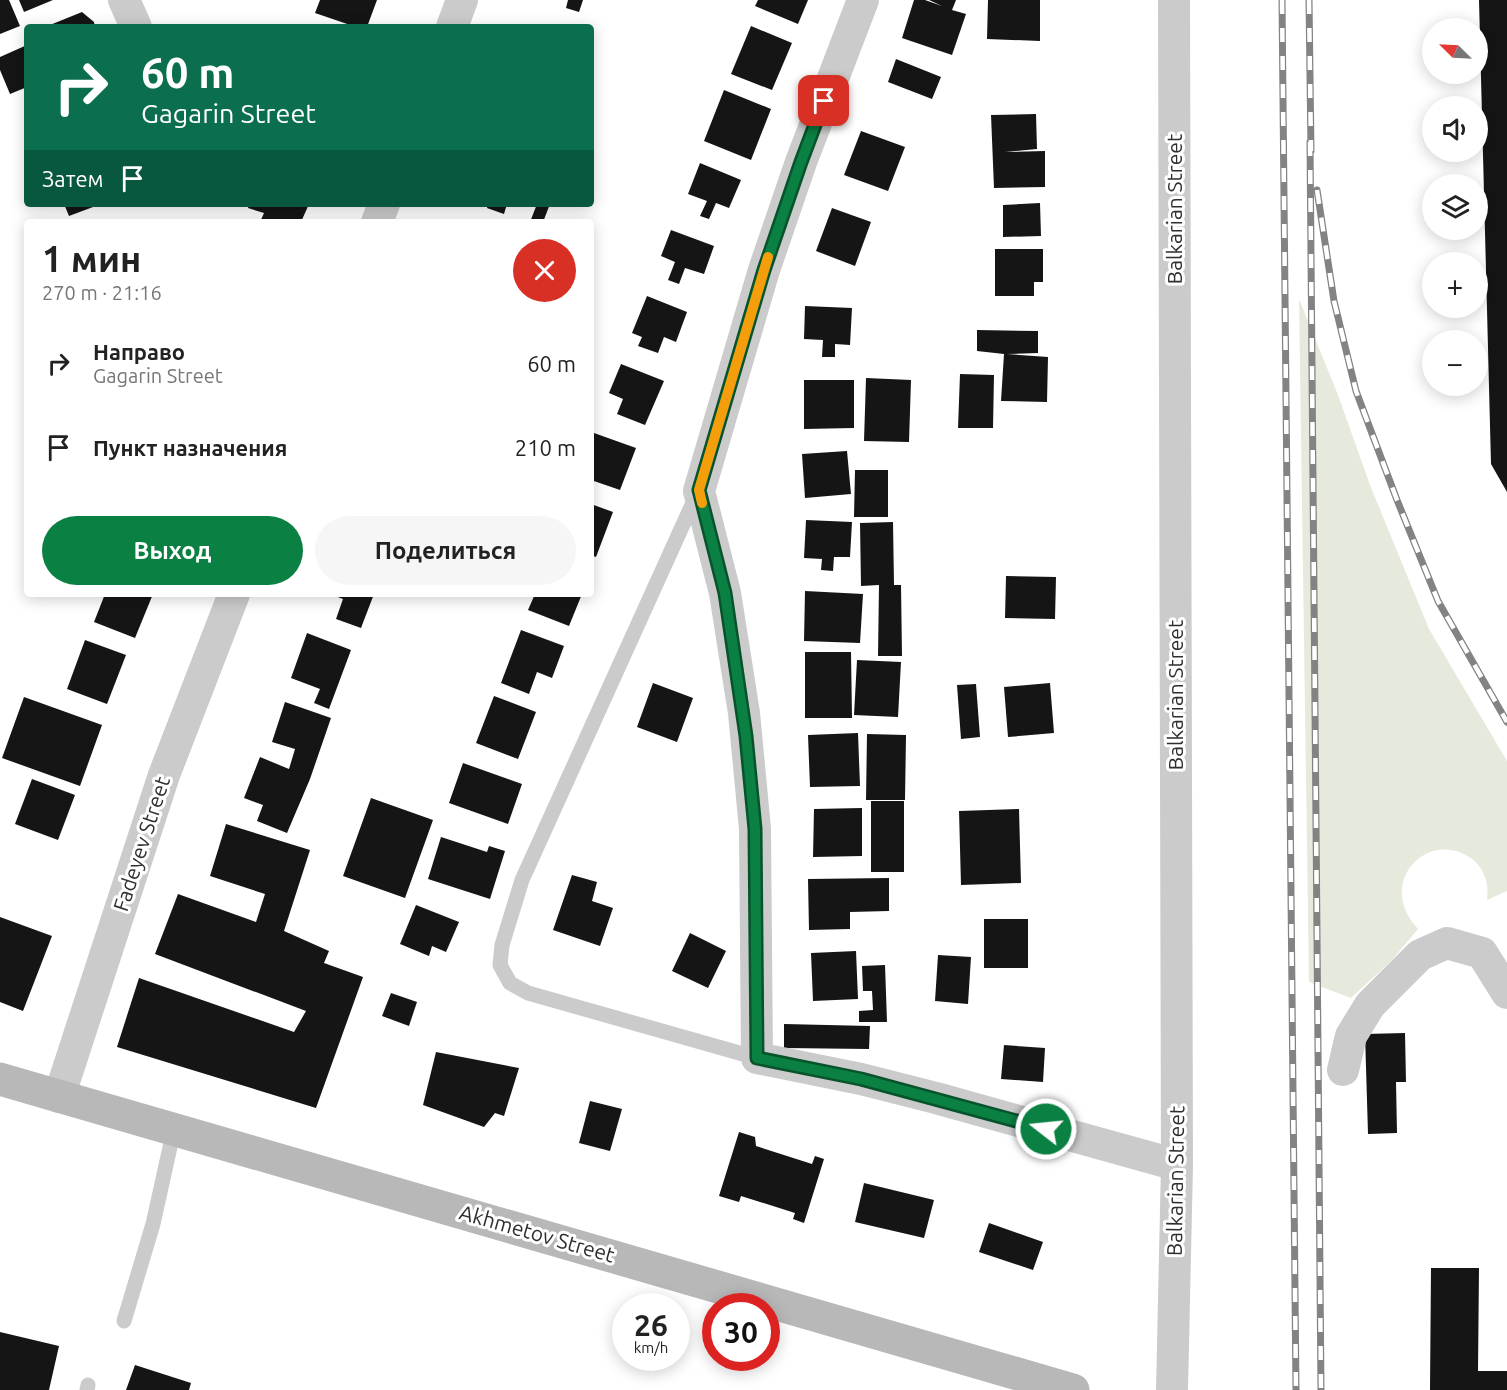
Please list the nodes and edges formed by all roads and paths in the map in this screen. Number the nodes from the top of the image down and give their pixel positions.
1 (124, 0) edge
2 (462, 0) edge
3 (863, 0) edge
4 (1174, 0) edge
5 (135, 24) edge
6 (453, 24) edge
7 (699, 490) junction
8 (233, 597) edge
9 (1507, 993) edge
10 (757, 1058) junction
11 (1343, 1070) dead end
12 (0, 1079) edge
13 (59, 1097) junction
14 (174, 1129) junction
15 (1177, 1165) junction
16 (124, 1321) dead end
17 (1073, 1390) edge
18 (1172, 1390) edge

1 - 5 street
2 - 6 street
3 - 7 street
4 - 15 street, Balkarian Street
7 - 10 street
7 - 10 lane
8 - 13 street, Fadeyev Street
9 - 11 street
10 - 15 street
12 - 13 main road, Akhmetov Street
13 - 14 main road, Akhmetov Street
14 - 16 lane
14 - 17 main road, Akhmetov Street
15 - 18 street, Balkarian Street

